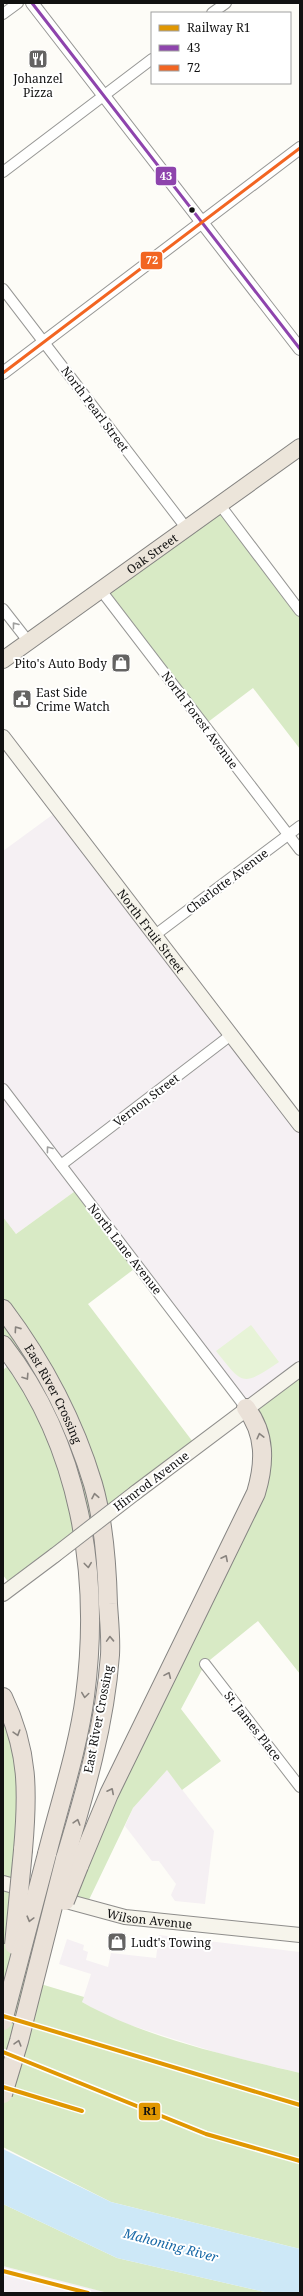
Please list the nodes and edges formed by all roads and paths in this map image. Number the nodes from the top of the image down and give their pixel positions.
1 (18, 3) edge
2 (32, 3) edge
3 (226, 3) edge
4 (214, 8) edge
5 (3, 14) edge
6 (151, 60) edge
7 (104, 95) junction
8 (300, 148) edge
9 (3, 172) edge
10 (202, 222) junction
11 (3, 289) edge
12 (298, 341) edge
13 (44, 342) junction
14 (3, 373) edge
15 (300, 447) edge
16 (220, 505) junction
17 (187, 529) junction
18 (100, 589) junction
19 (3, 609) edge
20 (300, 611) edge
21 (28, 641) junction
22 (3, 660) edge
23 (3, 737) edge
24 (300, 826) edge
25 (288, 835) junction
26 (300, 850) edge
27 (155, 936) junction
28 (231, 1034) junction
29 (3, 1089) edge
30 (300, 1124) edge
31 (61, 1165) junction
32 (3, 1309) edge
33 (3, 1345) edge
34 (300, 1368) edge
35 (246, 1408) junction
36 (3, 1594) edge
37 (205, 1664) dead end
38 (3, 1697) edge
39 (300, 1787) edge
40 (72, 1862) junction
41 (3, 1883) edge
42 (300, 1935) edge
43 (8, 2002) junction
44 (3, 2021) edge
45 (3, 2094) edge

1 - 5 street
2 - 7 street
3 - 4 street
6 - 7 street
7 - 9 street
7 - 10 street
8 - 10 street
10 - 12 street
10 - 13 street
11 - 13 street, North Pearl Street
13 - 14 street
13 - 17 street, North Pearl Street
15 - 16 highway, Oak Street
16 - 17 highway, Oak Street
16 - 20 street
17 - 18 highway, Oak Street
18 - 21 highway, Oak Street
18 - 25 street, North Forest Avenue
21 -> 19 street
21 - 22 highway, Oak Street
23 - 27 main road, North Fruit Street
24 - 25 street, Charlotte Avenue
25 - 26 street, North Forest Avenue
25 - 27 street, Charlotte Avenue
27 - 28 main road, North Fruit Street
28 - 30 main road, North Fruit Street
28 - 31 street, Vernon Street
31 -> 29 street, North Lane Avenue
31 - 35 street, North Lane Avenue
40 -> 32 highway, East River Crossing
33 -> 43 highway, East River Crossing, bridge
34 - 35 main road, Himrod Avenue
35 - 36 main road, Himrod Avenue, bridge
40 -> 35 highway
37 - 39 street, St. James Place
38 -> 43 highway, bridge
45 -> 40 highway, bridge
41 - 42 main road, Wilson Avenue
43 - 44 highway, East River Crossing, bridge

